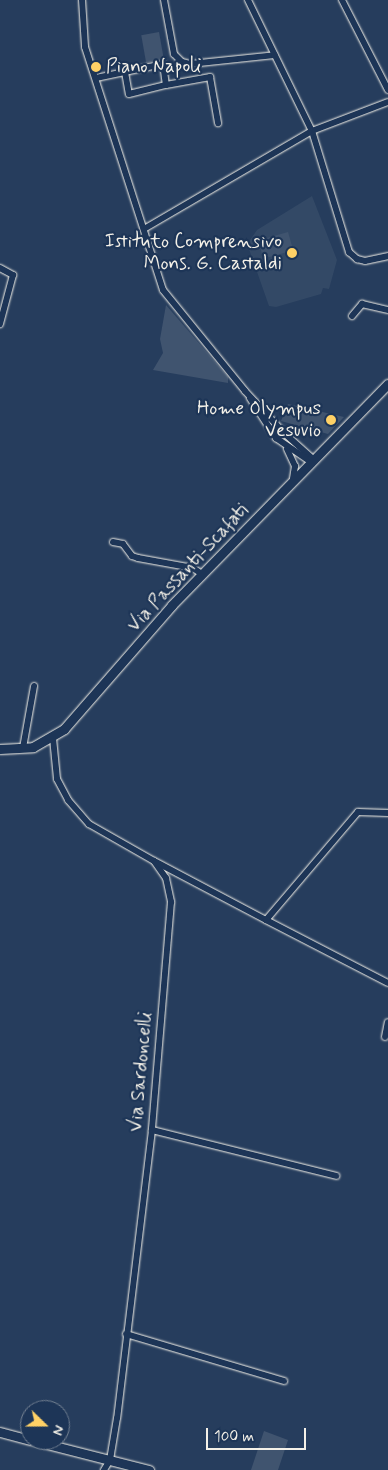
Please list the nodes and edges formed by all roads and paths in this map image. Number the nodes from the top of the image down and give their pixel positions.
1 (82, 0) edge
2 (164, 0) edge
3 (248, 0) edge
4 (342, 0) edge
5 (275, 55) junction
6 (125, 72) junction
7 (96, 78) junction
8 (166, 86) junction
9 (388, 90) edge
10 (388, 102) edge
11 (218, 123) dead end
12 (312, 132) junction
13 (144, 229) junction
14 (388, 256) edge
15 (0, 268) edge
16 (388, 310) edge
17 (352, 316) dead end
18 (0, 324) edge
19 (388, 384) edge
20 (246, 390) junction
21 (287, 448) junction
22 (312, 461) junction
23 (292, 482) junction
24 (114, 542) dead end
25 (202, 574) junction
26 (34, 686) dead end
27 (53, 738) junction
28 (23, 748) junction
29 (1, 750) edge
30 (388, 813) edge
31 (154, 860) junction
32 (266, 920) junction
33 (388, 983) edge
34 (388, 1022) edge
35 (386, 1038) dead end
36 (152, 1130) junction
37 (336, 1176) dead end
38 (126, 1334) junction
39 (284, 1381) dead end
40 (0, 1432) edge
41 (20, 1437) edge
42 (70, 1450) edge
43 (110, 1460) junction
44 (104, 1470) edge
45 (149, 1470) edge

1 - 7 street
2 - 5 street
3 - 5 street
4 - 9 street
5 - 12 street
6 - 7 street
6 - 8 street
6 - 8 street
7 - 13 street
8 - 11 street
10 - 12 street
12 - 13 street
12 - 14 street
13 - 20 street
15 - 18 street
16 - 17 street
19 - 22 street, Via Passanti-Scafati
20 - 21 street
20 - 22 street
21 - 22 street
21 - 23 street
22 - 23 street, Via Passanti-Scafati
23 - 25 street, Via Passanti-Scafati
24 - 25 street
25 - 27 street, Via Passanti-Scafati
26 - 28 street
27 - 28 street, Via Passanti-Scafati
27 - 31 street
28 - 29 street, Via Passanti-Scafati
30 - 32 street
31 - 32 street
31 - 36 street, Via Sardoncelli
32 - 33 street
34 - 35 street
36 - 37 street
36 - 38 street, Via Sardoncelli
38 - 39 street
38 - 43 street, Via Sardoncelli
40 - 41 street
42 - 43 street
43 - 44 street
43 - 45 street

